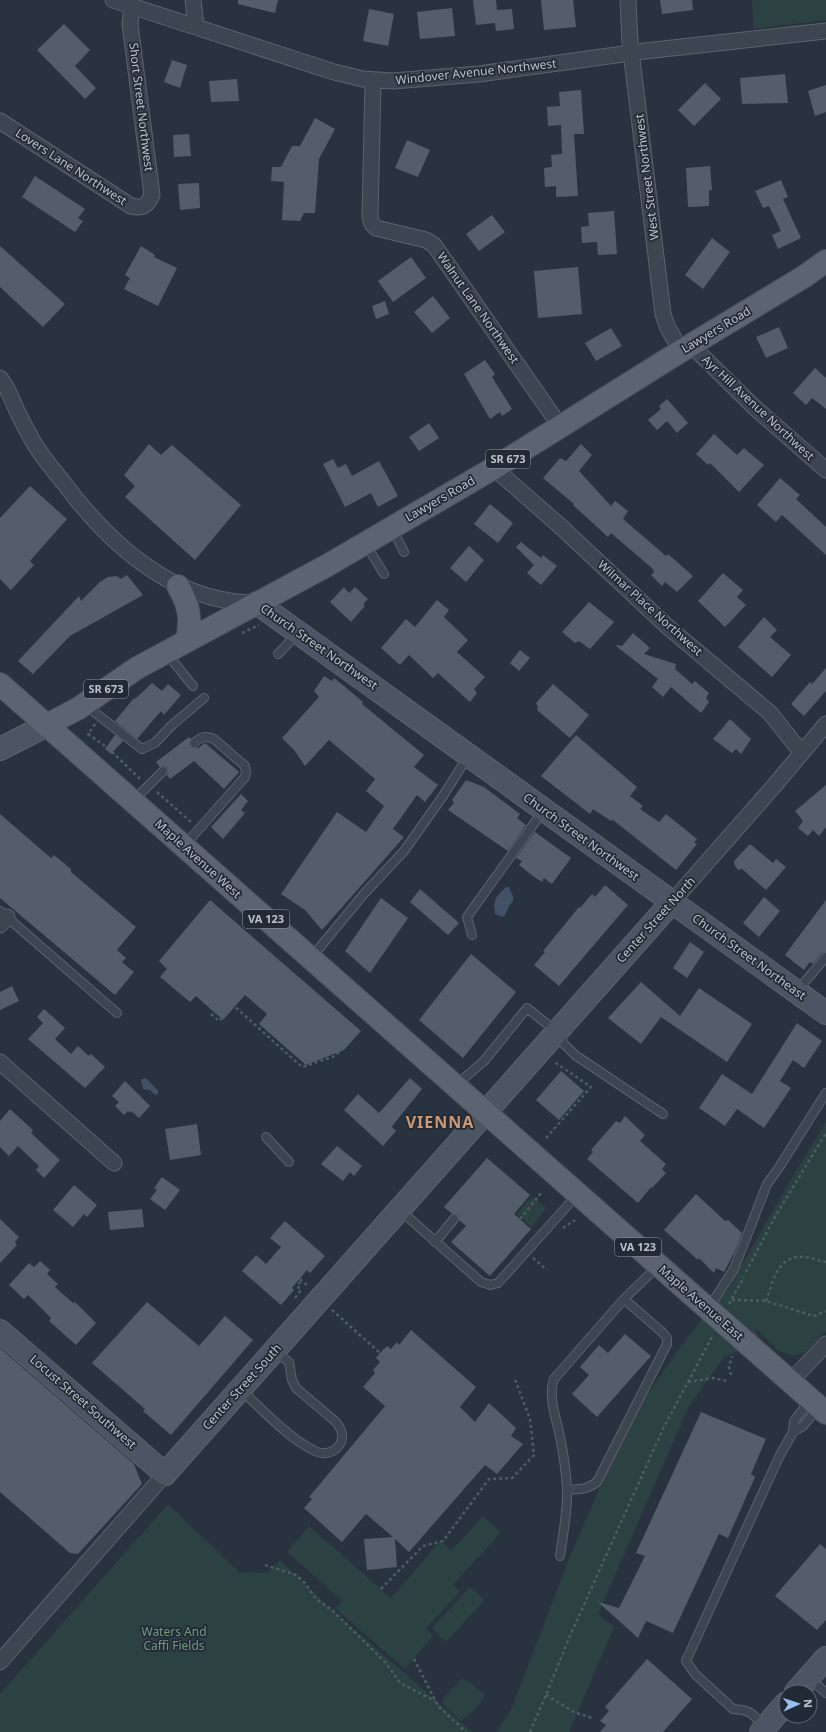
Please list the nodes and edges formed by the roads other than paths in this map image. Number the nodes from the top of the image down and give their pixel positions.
1 (113, 0) edge
2 (193, 0) edge
3 (628, 0) edge
4 (142, 5) edge
5 (196, 26) junction
6 (826, 31) edge
7 (632, 54) junction
8 (373, 80) junction
9 (0, 121) edge
10 (144, 206) joint
11 (826, 261) edge
12 (686, 348) junction
13 (0, 378) edge
14 (560, 426) junction
15 (494, 468) junction
16 (826, 470) edge
17 (392, 527) junction
18 (365, 543) junction
19 (404, 552) dead end
20 (384, 574) dead end
21 (178, 586) junction
22 (261, 612) junction
23 (298, 632) junction
24 (187, 641) junction
25 (166, 653) junction
26 (278, 654) dead end
27 (0, 684) edge
28 (194, 686) dead end
29 (204, 698) dead end
30 (84, 704) junction
31 (826, 724) edge
32 (46, 725) junction
33 (194, 743) dead end
34 (0, 749) edge
35 (802, 753) junction
36 (468, 755) junction
37 (163, 771) dead end
38 (133, 801) junction
39 (544, 810) junction
40 (184, 846) junction
41 (672, 902) junction
42 (2, 918) edge
43 (472, 935) dead end
44 (826, 957) edge
45 (311, 959) junction
46 (797, 991) junction
47 (117, 1013) dead end
48 (826, 1013) edge
49 (557, 1032) junction
50 (0, 1062) edge
51 (455, 1086) junction
52 (826, 1093) edge
53 (485, 1113) junction
54 (663, 1114) dead end
55 (266, 1137) dead end
56 (289, 1162) dead end
57 (114, 1163) dead end
58 (577, 1194) junction
59 (400, 1210) junction
60 (454, 1219) dead end
61 (435, 1242) junction
62 (659, 1266) junction
63 (624, 1299) junction
64 (714, 1315) junction
65 (0, 1331) edge
66 (826, 1344) edge
67 (274, 1351) junction
68 (790, 1382) junction
69 (240, 1390) junction
70 (818, 1407) edge
71 (166, 1474) junction
72 (567, 1490) junction
73 (560, 1556) dead end
74 (826, 1658) edge
75 (0, 1662) edge
76 (803, 1684) edge
77 (778, 1712) edge
78 (763, 1730) edge

1 - 4 street, Windover Avenue Northwest
2 - 5 street
3 - 7 street, West Street Northwest
4 - 5 street, Windover Avenue Northwest
4 - 10 street, Short Street Northwest
5 - 8 street, Windover Avenue Northwest
6 - 7 street, Windover Avenue Northwest
7 - 8 street, Windover Avenue Northwest
7 - 12 street, West Street Northwest
8 - 14 street, Walnut Lane Northwest
9 - 10 street, Lovers Lane Northwest
11 - 12 main road, Lawyers Road / SR 673
12 - 14 main road, Lawyers Road / SR 673
12 - 16 street, Ayr Hill Avenue Northwest
13 - 21 street, Church Street Northwest
14 - 15 main road, Lawyers Road / SR 673
15 - 17 main road, Lawyers Road / SR 673
15 - 35 street, Wilmar Place Northwest
17 - 18 main road, Lawyers Road / SR 673
17 - 19 lane
18 - 20 lane
18 - 22 main road, Lawyers Road / SR 673
21 - 22 street, Church Street Northwest
21 - 24 main road
22 - 23 street, Church Street Northwest
22 - 24 main road, Lawyers Road / SR 673
23 - 26 lane
23 - 36 street, Church Street Northwest
24 - 25 main road, Lawyers Road / SR 673
25 - 28 lane
25 - 30 main road, Lawyers Road / SR 673
27 - 32 main road, Maple Avenue West / VA 123
29 - 30 lane
30 - 32 main road, Lawyers Road / SR 673
31 - 35 street, Center Street North
32 - 34 street
32 - 38 main road, Maple Avenue West / VA 123
33 - 40 lane
35 - 41 street, Center Street North
36 - 39 street, Church Street Northwest
36 - 45 lane
37 - 38 lane
38 - 40 main road, Maple Avenue West / VA 123
39 - 41 street, Church Street Northwest
39 - 43 lane
40 - 45 main road, Maple Avenue West / VA 123
41 - 46 street, Church Street Northeast
41 - 49 street, Center Street North
42 - 47 lane
44 - 46 lane
45 - 51 main road, Maple Avenue West / VA 123
46 - 48 street, Church Street Northeast
49 - 51 lane
49 - 53 street, Center Street North
49 - 54 lane
50 - 57 street
51 - 53 main road, Maple Avenue West / VA 123
52 - 64 lane
53 - 58 main road, Maple Avenue East / VA 123
53 - 59 street, Center Street South
55 - 56 lane
58 - 61 lane
58 - 62 main road, Maple Avenue East / VA 123
59 - 61 lane
59 - 67 street, Center Street South
60 - 61 lane
62 - 63 lane
62 - 64 main road, Maple Avenue East / VA 123
63 - 72 lane
63 - 72 lane
64 - 68 main road, Maple Avenue East / VA 123
65 - 71 street, Locust Street Southwest
66 - 68 street
67 - 69 street, Center Street South
67 - 69 lane
68 - 70 main road, Maple Avenue East / VA 123
69 - 71 street, Center Street South
70 - 78 lane
71 - 75 street, Center Street South
72 - 73 lane
74 - 76 street
77 - 78 street

